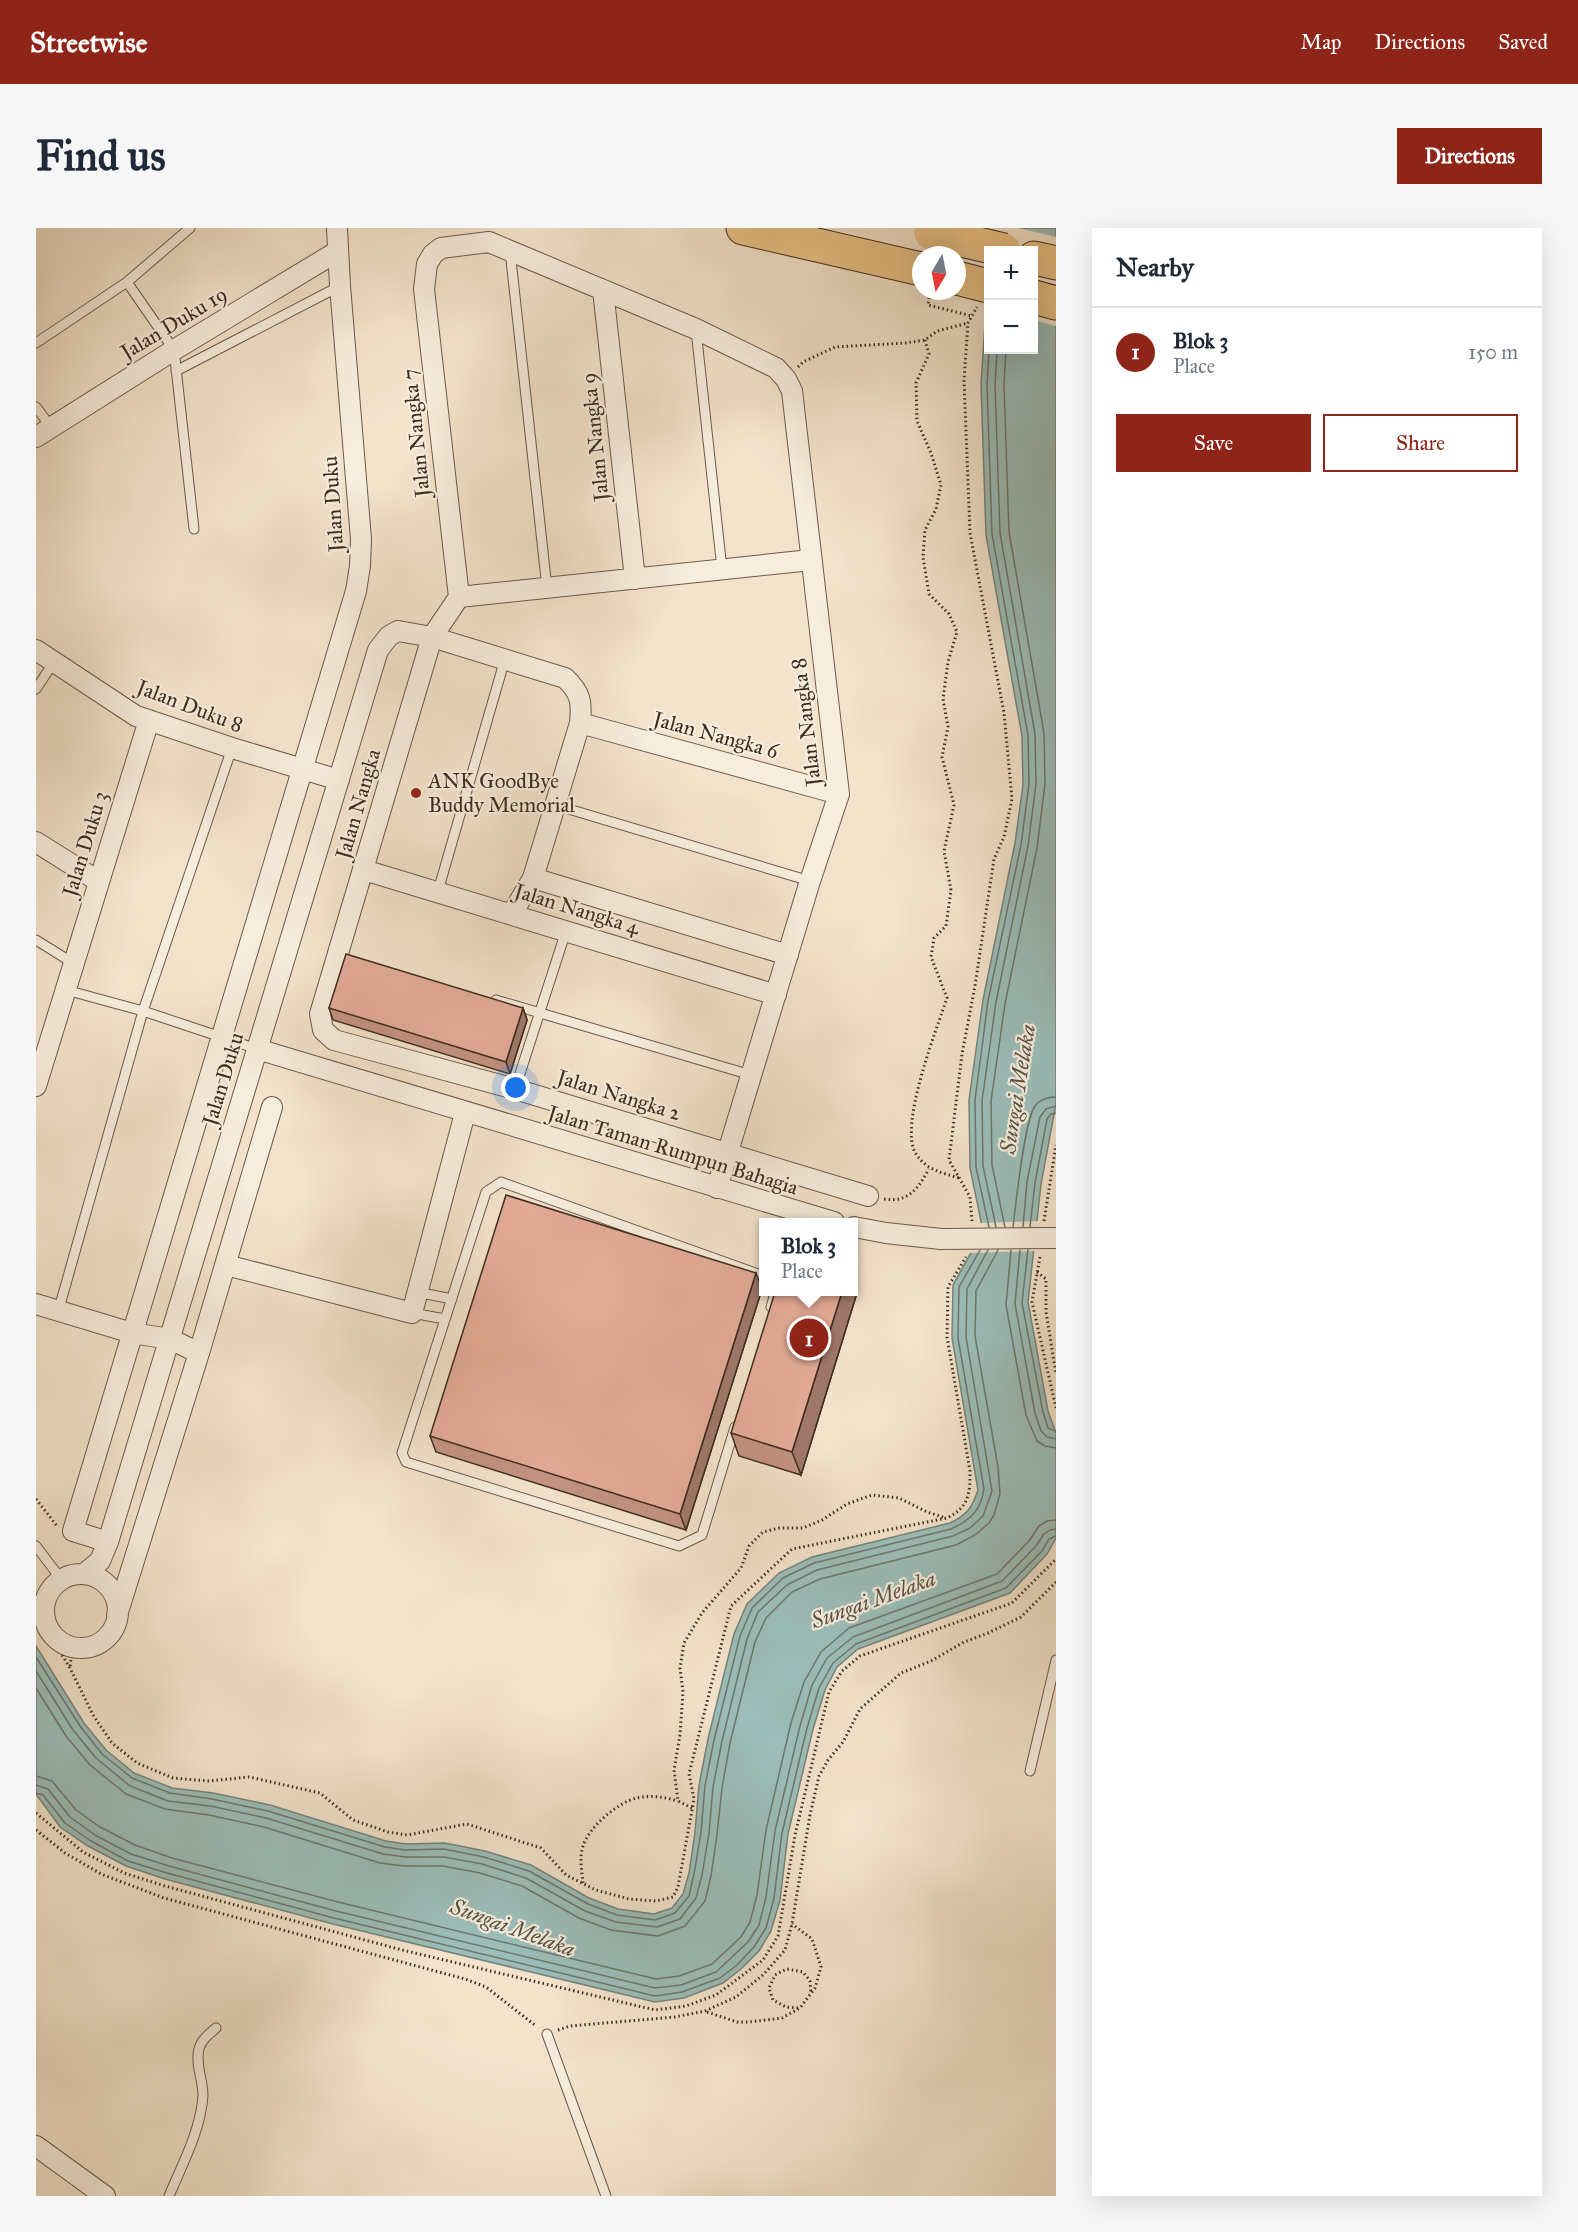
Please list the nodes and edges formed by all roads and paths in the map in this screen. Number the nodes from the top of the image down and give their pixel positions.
1 (190, 228) edge
2 (337, 228) edge
3 (743, 228) edge
4 (921, 230) edge
5 (987, 246) edge
6 (338, 251) junction
7 (510, 251) junction
8 (1038, 259) edge
9 (1056, 263) edge
10 (912, 267) edge
11 (127, 282) junction
12 (966, 283) edge
13 (340, 285) junction
14 (603, 290) junction
15 (984, 293) edge
16 (984, 296) edge
17 (1038, 298) edge
18 (929, 300) edge
19 (1056, 303) edge
20 (972, 316) junction
21 (968, 323) junction
22 (696, 329) junction
23 (925, 340) junction
24 (36, 343) edge
25 (174, 350) junction
26 (176, 370) junction
27 (786, 379) junction
28 (36, 407) edge
29 (44, 432) edge
30 (194, 529) dead end
31 (811, 560) junction
32 (722, 569) junction
33 (635, 579) junction
34 (547, 588) junction
35 (459, 597) junction
36 (432, 637) junction
37 (36, 650) edge
38 (505, 659) junction
39 (54, 662) junction
40 (36, 689) edge
41 (580, 715) junction
42 (149, 720) junction
43 (232, 748) junction
44 (301, 770) junction
45 (339, 780) junction
46 (839, 795) junction
47 (555, 805) junction
48 (36, 843) edge
49 (364, 870) junction
50 (533, 878) junction
51 (98, 881) junction
52 (810, 881) junction
53 (438, 891) junction
54 (512, 914) junction
55 (566, 931) junction
56 (36, 940) edge
57 (788, 955) junction
58 (73, 963) junction
59 (66, 990) junction
60 (776, 994) junction
61 (484, 997) edge
62 (143, 1011) junction
63 (540, 1013) junction
64 (322, 1030) joint
65 (43, 1036) edge
66 (223, 1038) junction
67 (257, 1048) junction
68 (751, 1075) junction
69 (36, 1086) edge
70 (515, 1089) junction
71 (272, 1107) dead end
72 (465, 1113) junction
73 (1056, 1146) edge
74 (727, 1153) junction
75 (929, 1168) junction
76 (959, 1178) junction
77 (717, 1188) junction
78 (868, 1196) joint
79 (1045, 1215) dead end
80 (820, 1218) edge
81 (973, 1226) dead end
82 (858, 1228) edge
83 (1056, 1238) edge
84 (1040, 1252) dead end
85 (967, 1256) dead end
86 (226, 1264) junction
87 (1037, 1272) junction
88 (759, 1274) edge
89 (417, 1292) junction
90 (773, 1296) edge
91 (452, 1299) junction
92 (36, 1305) edge
93 (58, 1312) junction
94 (412, 1313) junction
95 (445, 1319) junction
96 (767, 1320) edge
97 (132, 1334) junction
98 (170, 1339) junction
99 (199, 1353) junction
100 (1056, 1374) edge
101 (1056, 1408) edge
102 (736, 1422) edge
103 (947, 1518) junction
104 (108, 1542) junction
105 (36, 1546) edge
106 (1056, 1560) edge
107 (84, 1574) junction
108 (61, 1579) junction
109 (1056, 1582) edge
110 (36, 1613) edge
111 (117, 1615) junction
112 (73, 1647) junction
113 (1056, 1660) edge
114 (70, 1668) junction
115 (1030, 1771) dead end
116 (678, 1801) junction
117 (692, 1808) junction
118 (36, 1814) edge
119 (36, 1830) edge
120 (584, 1884) junction
121 (792, 1924) junction
122 (811, 1994) junction
123 (800, 2008) junction
124 (705, 2011) junction
125 (216, 2028) dead end
126 (547, 2034) junction
127 (36, 2146) edge
128 (105, 2196) edge
129 (169, 2196) edge
130 (606, 2196) edge

1 - 11 lane
2 - 6 street, Jalan Duku
3 - 10 highway
4 - 5 highway, bridge
6 - 13 street, Jalan Duku
6 - 25 street, Jalan Duku 19
7 - 14 street
7 - 34 lane
7 - 35 street, Jalan Nangka 7
8 - 9 highway
11 - 24 lane
11 - 25 lane
12 - 15 highway, bridge
13 - 26 lane
13 - 44 street, Jalan Duku
14 - 22 street
14 - 33 street, Jalan Nangka 9
16 - 20 path
17 - 19 highway
18 - 20 path
20 - 21 path
21 - 23 path
21 - 76 path
22 - 27 street
22 - 32 lane
23 - 27 path
23 - 75 path
25 - 26 lane
25 - 29 street, Jalan Duku 19
26 - 30 lane
27 - 31 street, Jalan Nangka 8
28 - 29 lane
31 - 32 street
31 - 46 street, Jalan Nangka 8
32 - 33 street
33 - 34 street
34 - 35 street
35 - 36 street, Jalan Nangka
36 - 38 street
36 - 45 street, Jalan Duku
36 - 49 street, Jalan Nangka
37 - 39 street, Jalan Duku 8
38 - 41 street
38 - 53 lane
39 - 40 lane
39 - 42 street, Jalan Duku 8
41 - 46 street, Jalan Nangka 6
41 - 47 street
42 - 43 street, Jalan Duku 8
42 - 51 street, Jalan Duku 3
43 - 44 street, Jalan Duku 8
43 - 62 lane
44 - 45 street, Jalan Duku 8
44 - 66 street, Jalan Duku
45 - 67 street, Jalan Duku
46 - 52 street, Jalan Nangka 8
47 - 50 street
47 - 52 lane
48 - 51 street
49 - 53 street, Jalan Nangka 4
49 - 64 street, Jalan Nangka
50 - 54 street
50 - 57 street
51 - 58 street, Jalan Duku 3
52 - 57 street, Jalan Nangka 8
53 - 54 street, Jalan Nangka 4
54 - 55 street, Jalan Nangka 4
55 - 60 street, Jalan Nangka 4
55 - 63 lane
56 - 58 lane
57 - 60 street, Jalan Nangka 8
58 - 59 street, Jalan Duku 3
59 - 62 lane
59 - 65 street, Jalan Duku 3
60 - 68 street, Jalan Nangka 8
61 - 63 lane
62 - 66 lane
62 - 93 lane
63 - 68 lane
63 - 70 lane
64 - 70 street, Jalan Nangka 2
65 - 69 street, Jalan Duku 3
66 - 67 lane
66 - 97 street, Jalan Duku
67 - 72 street, Jalan Taman Rumpun Bahagia
67 - 98 street, Jalan Duku
68 - 74 street, Jalan Nangka 8
70 - 74 street, Jalan Nangka 2
71 - 86 street
72 - 77 street, Jalan Taman Rumpun Bahagia
72 - 89 street
73 - 79 path
74 - 77 street, Jalan Nangka 8
74 - 78 street, Jalan Nangka 2
75 - 76 path
75 - 78 path
76 - 81 path
77 - 80 street, Jalan Taman Rumpun Bahagia
82 - 83 street, bridge
84 - 87 path
85 - 103 path
86 - 94 street
86 - 99 street
87 - 100 path
87 - 101 path
88 - 91 lane
89 - 91 lane
89 - 94 street
90 - 96 lane
91 - 95 lane
92 - 93 street
93 - 97 street
94 - 95 lane
95 - 102 lane
97 - 98 street
97 - 104 street, Jalan Duku
98 - 99 street
98 - 104 street, Jalan Duku
99 - 111 street
103 - 116 path
103 - 117 path
104 - 107 street, Jalan Duku
105 - 108 lane
106 - 118 path
107 - 108 street
107 - 111 street
108 - 112 street
109 - 121 path
110 - 114 path
111 - 112 street
112 - 114 path
113 - 115 lane
114 - 120 path
116 - 117 path
116 - 120 path
117 - 120 path
119 - 126 path
121 - 122 path
121 - 124 path
122 - 123 path
122 - 123 path
123 - 124 path
124 - 126 path
125 - 129 lane
126 - 130 lane
127 - 128 street

